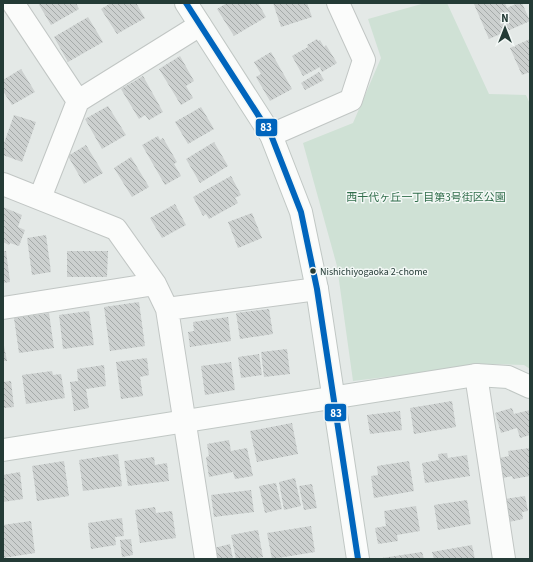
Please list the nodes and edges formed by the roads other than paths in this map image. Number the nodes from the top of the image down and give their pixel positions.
1 (14, 3) edge
2 (186, 3) edge
3 (338, 3) edge
4 (200, 25) junction
5 (78, 101) junction
6 (271, 135) junction
7 (3, 184) edge
8 (40, 198) junction
9 (155, 284) junction
10 (317, 289) junction
11 (3, 308) edge
12 (167, 309) junction
13 (476, 375) junction
14 (530, 387) edge
15 (333, 397) junction
16 (184, 421) junction
17 (3, 450) edge
18 (206, 559) edge
19 (358, 559) edge
20 (504, 559) edge

1 - 5 street
2 - 4 street
3 - 6 street
4 - 5 street
4 - 6 street
5 - 8 street
6 - 10 street
7 - 8 street
8 - 9 street
9 - 11 street
9 - 12 street
10 - 12 street
10 - 15 street
12 - 16 street
13 - 14 street
13 - 15 street
13 - 20 street
15 - 16 street
15 - 19 street
16 - 17 street
16 - 18 street

